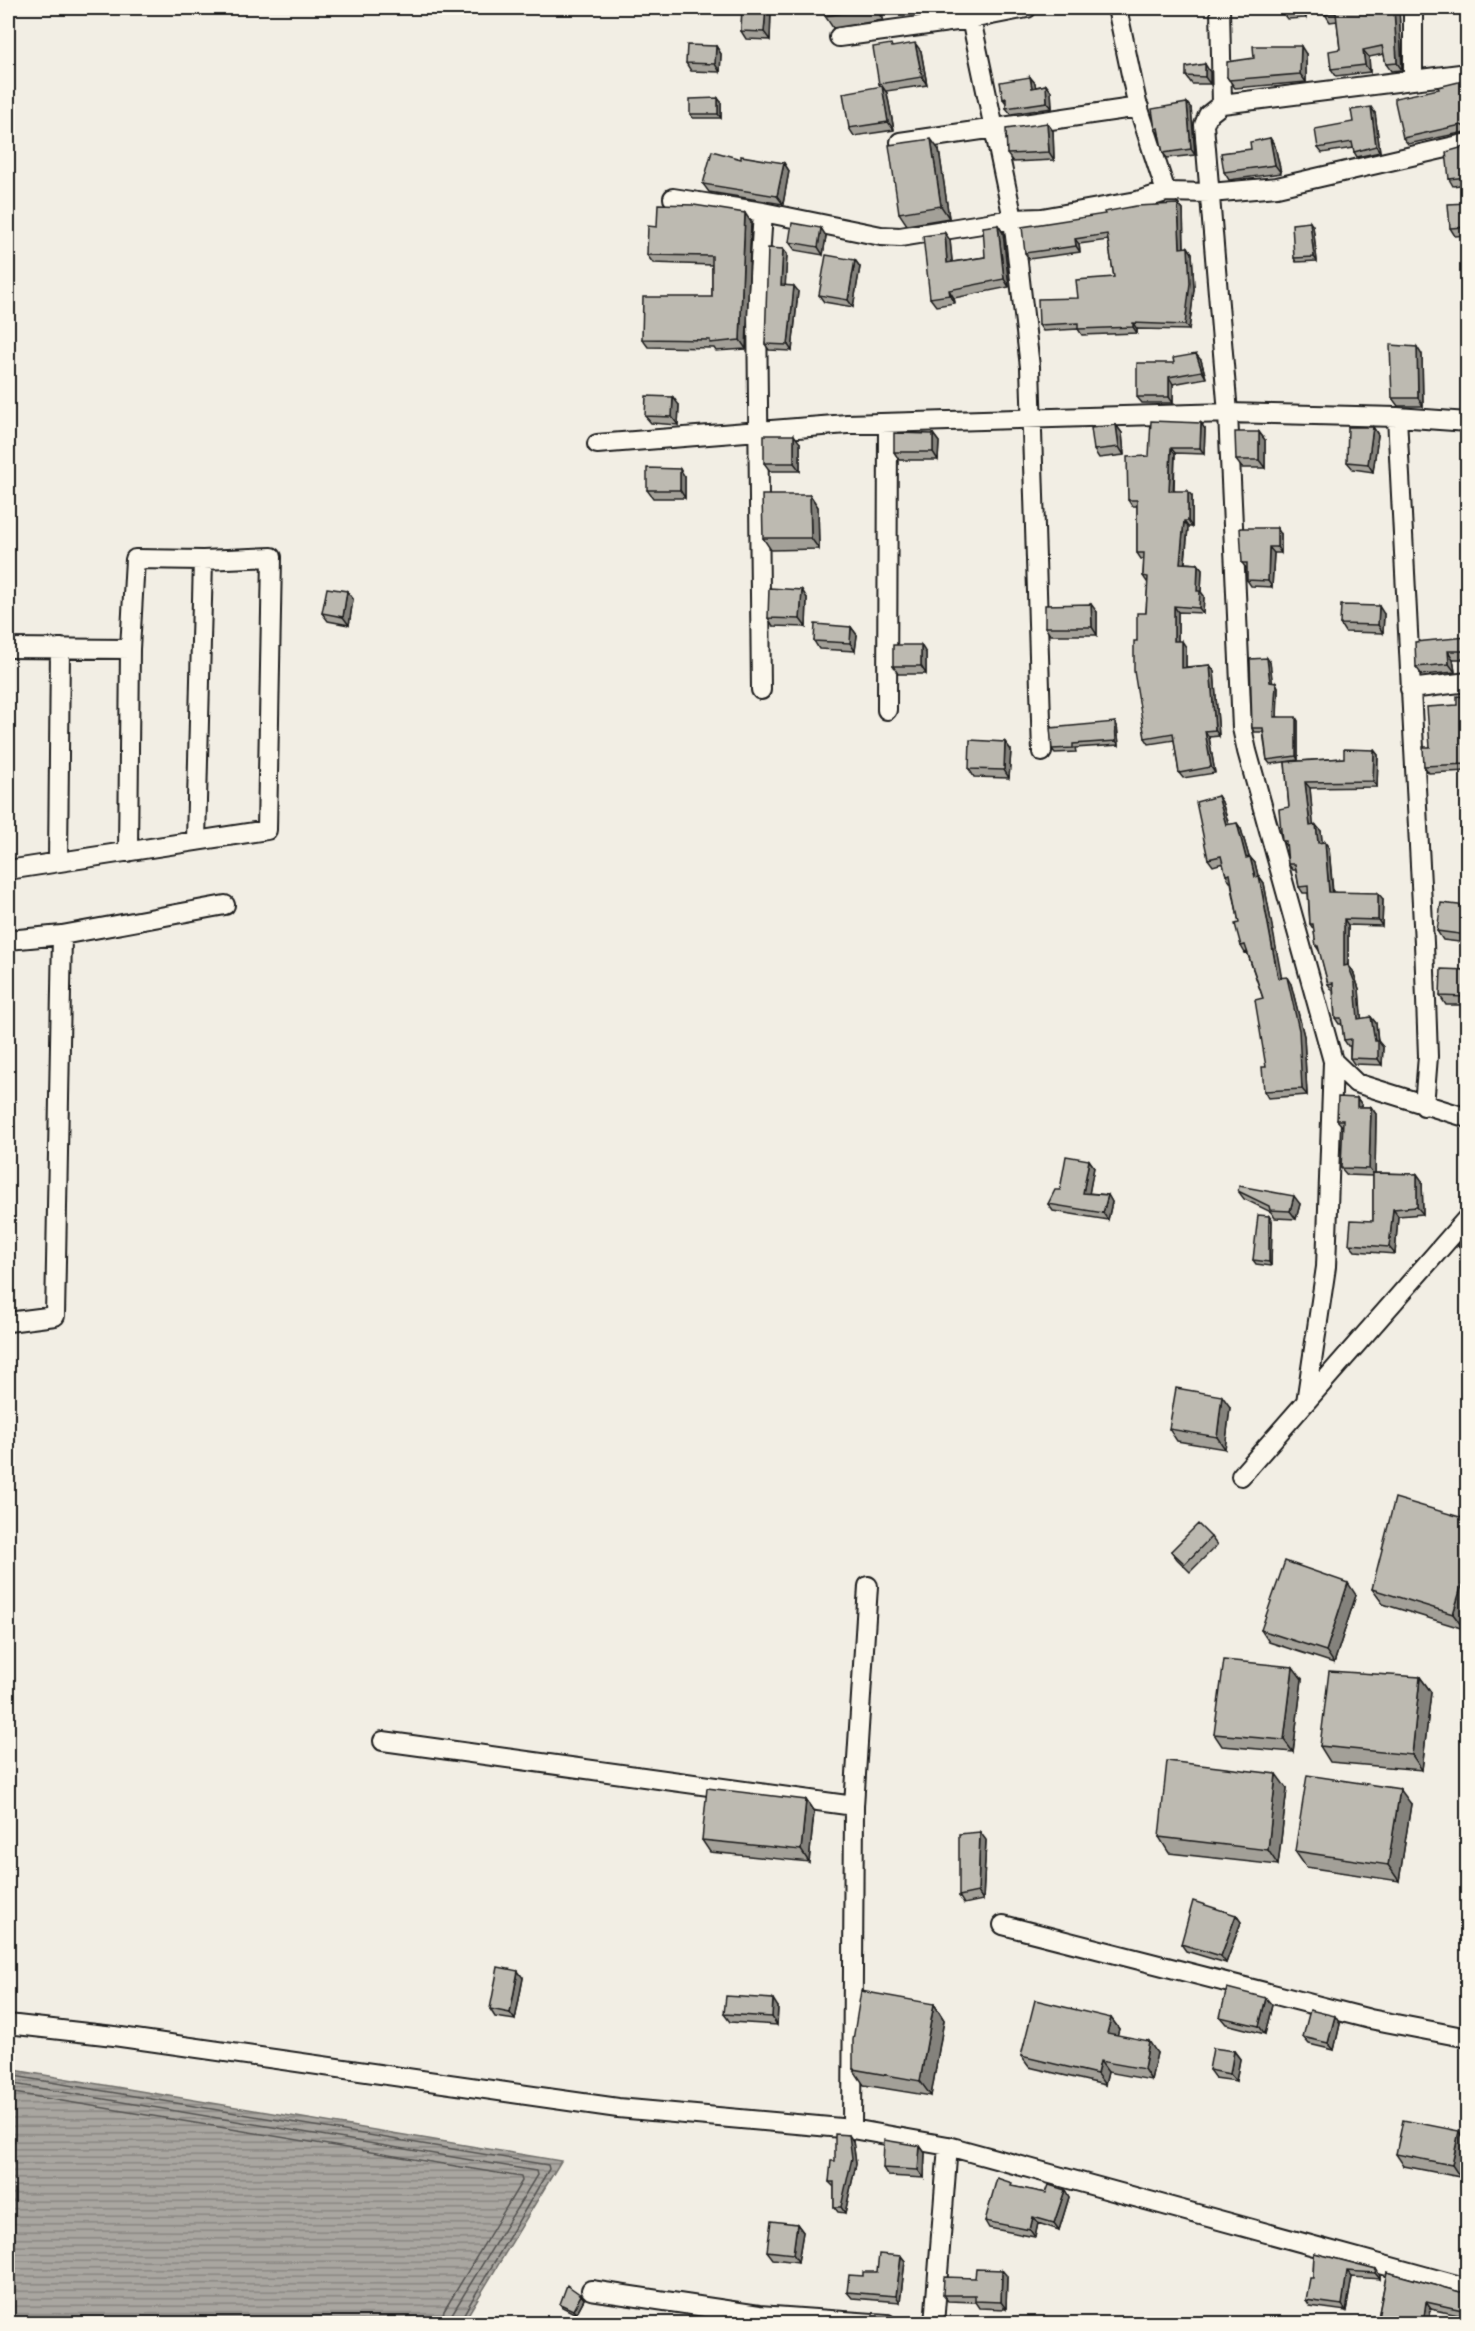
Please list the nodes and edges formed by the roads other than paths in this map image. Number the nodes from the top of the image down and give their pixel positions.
1 (1027, 8) edge
2 (1117, 8) edge
3 (1220, 8) edge
4 (1413, 8) edge
5 (970, 19) junction
6 (839, 37) dead end
7 (1467, 73) edge
8 (1413, 79) junction
9 (1222, 104) junction
10 (1138, 107) junction
11 (993, 126) junction
12 (900, 142) edge
13 (1467, 143) edge
14 (1166, 192) junction
15 (1210, 193) junction
16 (673, 198) dead end
17 (763, 212) junction
18 (1013, 219) junction
19 (1228, 413) junction
20 (1397, 417) junction
21 (1031, 420) junction
22 (1467, 422) edge
23 (888, 424) junction
24 (760, 430) junction
25 (597, 444) dead end
26 (203, 560) junction
27 (8, 648) edge
28 (60, 648) junction
29 (130, 649) junction
30 (1467, 682) edge
31 (1410, 689) junction
32 (761, 690) dead end
33 (887, 710) dead end
34 (1042, 752) dead end
35 (196, 841) junction
36 (128, 852) junction
37 (58, 862) junction
38 (8, 870) edge
39 (225, 905) dead end
40 (62, 935) junction
41 (8, 940) edge
42 (1333, 1061) junction
43 (1424, 1106) junction
44 (1467, 1118) edge
45 (1467, 1217) edge
46 (8, 1322) edge
47 (1306, 1402) junction
48 (1241, 1476) dead end
49 (868, 1586) dead end
50 (383, 1741) dead end
51 (854, 1806) junction
52 (1003, 1925) dead end
53 (8, 2024) edge
54 (1467, 2038) edge
55 (852, 2129) junction
56 (948, 2146) junction
57 (1467, 2288) edge
58 (591, 2290) dead end
59 (887, 2324) edge
60 (934, 2324) edge

1 - 5 street
2 - 10 street
3 - 9 street
4 - 8 street
5 - 6 street
5 - 11 street
7 - 8 street
8 - 9 street
9 - 15 street
10 - 11 street
10 - 14 street
11 - 12 street
11 - 18 street
13 - 15 street
14 - 15 street
14 - 18 street
15 - 19 street
16 - 17 street
17 - 18 street
17 - 24 street
18 - 21 street
19 - 20 street
19 - 21 street
19 - 42 street
20 - 22 street
20 - 31 street
21 - 23 street
21 - 34 street
23 - 24 street
23 - 33 street
24 - 25 street
24 - 32 street
26 - 29 street
26 - 35 street
26 - 35 street
27 - 28 street
28 - 29 street
28 - 37 street
29 - 36 street
30 - 31 street
31 - 43 street
35 - 36 street
36 - 37 street
37 - 38 street
39 - 40 street
40 - 41 street
40 - 46 street
42 - 43 street
42 - 47 street
43 - 44 street
45 - 47 street
47 - 48 street
49 - 51 street
50 - 51 street
51 - 55 street
52 - 54 street
53 - 55 street
55 - 56 street
56 - 57 street
56 - 60 street
58 - 59 street

